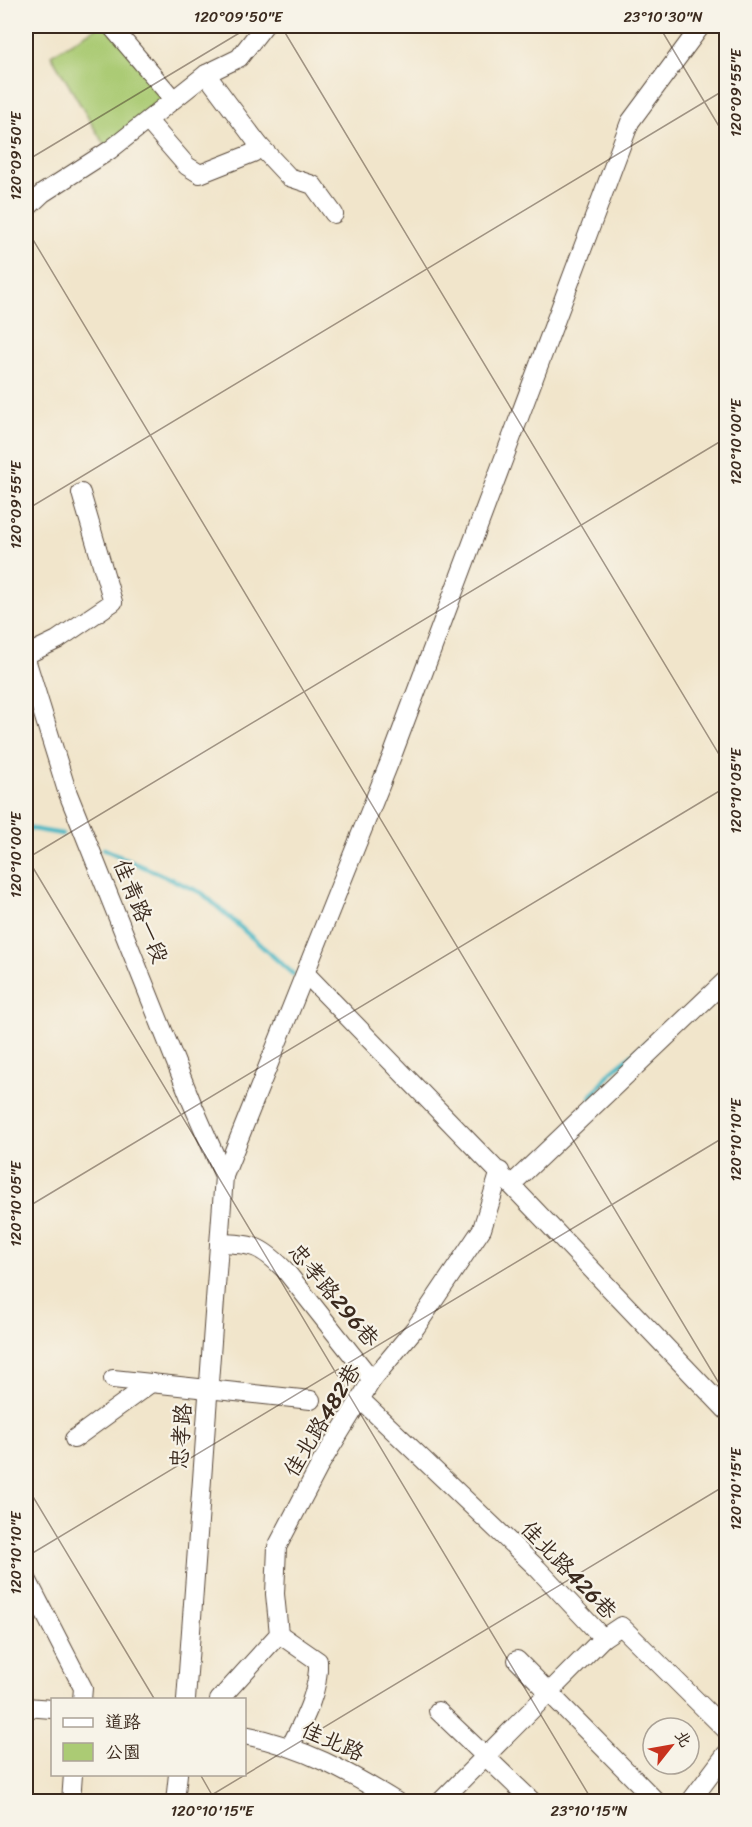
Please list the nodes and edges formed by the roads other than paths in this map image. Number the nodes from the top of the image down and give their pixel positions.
1 (111, 26) edge
2 (264, 26) edge
3 (688, 26) edge
4 (701, 26) edge
5 (686, 45) junction
6 (206, 74) junction
7 (173, 99) junction
8 (148, 121) junction
9 (259, 145) junction
10 (26, 209) edge
11 (334, 214) dead end
12 (81, 493) dead end
13 (26, 657) edge
14 (306, 974) junction
15 (726, 980) edge
16 (224, 1176) junction
17 (506, 1178) junction
18 (219, 1243) junction
19 (113, 1379) dead end
20 (372, 1380) junction
21 (150, 1383) junction
22 (208, 1388) junction
23 (311, 1400) dead end
24 (361, 1400) junction
25 (726, 1410) edge
26 (74, 1439) dead end
27 (26, 1577) edge
28 (279, 1634) junction
29 (603, 1638) junction
30 (517, 1660) dead end
31 (549, 1694) junction
32 (82, 1698) edge
33 (186, 1698) edge
34 (221, 1698) edge
35 (26, 1707) edge
36 (51, 1709) edge
37 (438, 1711) dead end
38 (726, 1730) edge
39 (246, 1736) edge
40 (290, 1747) junction
41 (726, 1754) edge
42 (486, 1758) junction
43 (74, 1776) edge
44 (178, 1776) edge
45 (71, 1802) edge
46 (175, 1802) edge
47 (397, 1802) edge
48 (440, 1802) edge
49 (533, 1802) edge
50 (657, 1802) edge
51 (690, 1802) edge

1 - 7 street
2 - 6 street
3 - 5 street
4 - 5 street
5 - 14 street
6 - 7 street
6 - 9 street
7 - 8 street
8 - 9 street
8 - 10 street
9 - 11 street
12 - 13 street
13 - 16 street, 佳青路一段
14 - 16 street
14 - 17 street
15 - 17 street
16 - 18 street, 忠孝路
17 - 20 street, 佳北路482巷
17 - 25 street
18 - 20 street, 忠孝路296巷
18 - 22 street, 忠孝路
19 - 21 street
20 - 24 street, 佳北路482巷
21 - 22 street
21 - 26 street
22 - 23 street
22 - 33 street, 忠孝路
24 - 28 street, 佳北路482巷
24 - 29 street, 佳北路426巷
27 - 32 street
28 - 34 street
28 - 40 street
29 - 31 street, 佳北路426巷
29 - 38 street
30 - 31 street
31 - 42 street, 佳北路426巷
31 - 50 street
35 - 36 street
37 - 42 street
39 - 40 street, 佳北路
40 - 47 street, 佳北路
41 - 51 street
42 - 48 street, 佳北路426巷
42 - 49 street
43 - 45 street
44 - 46 street

